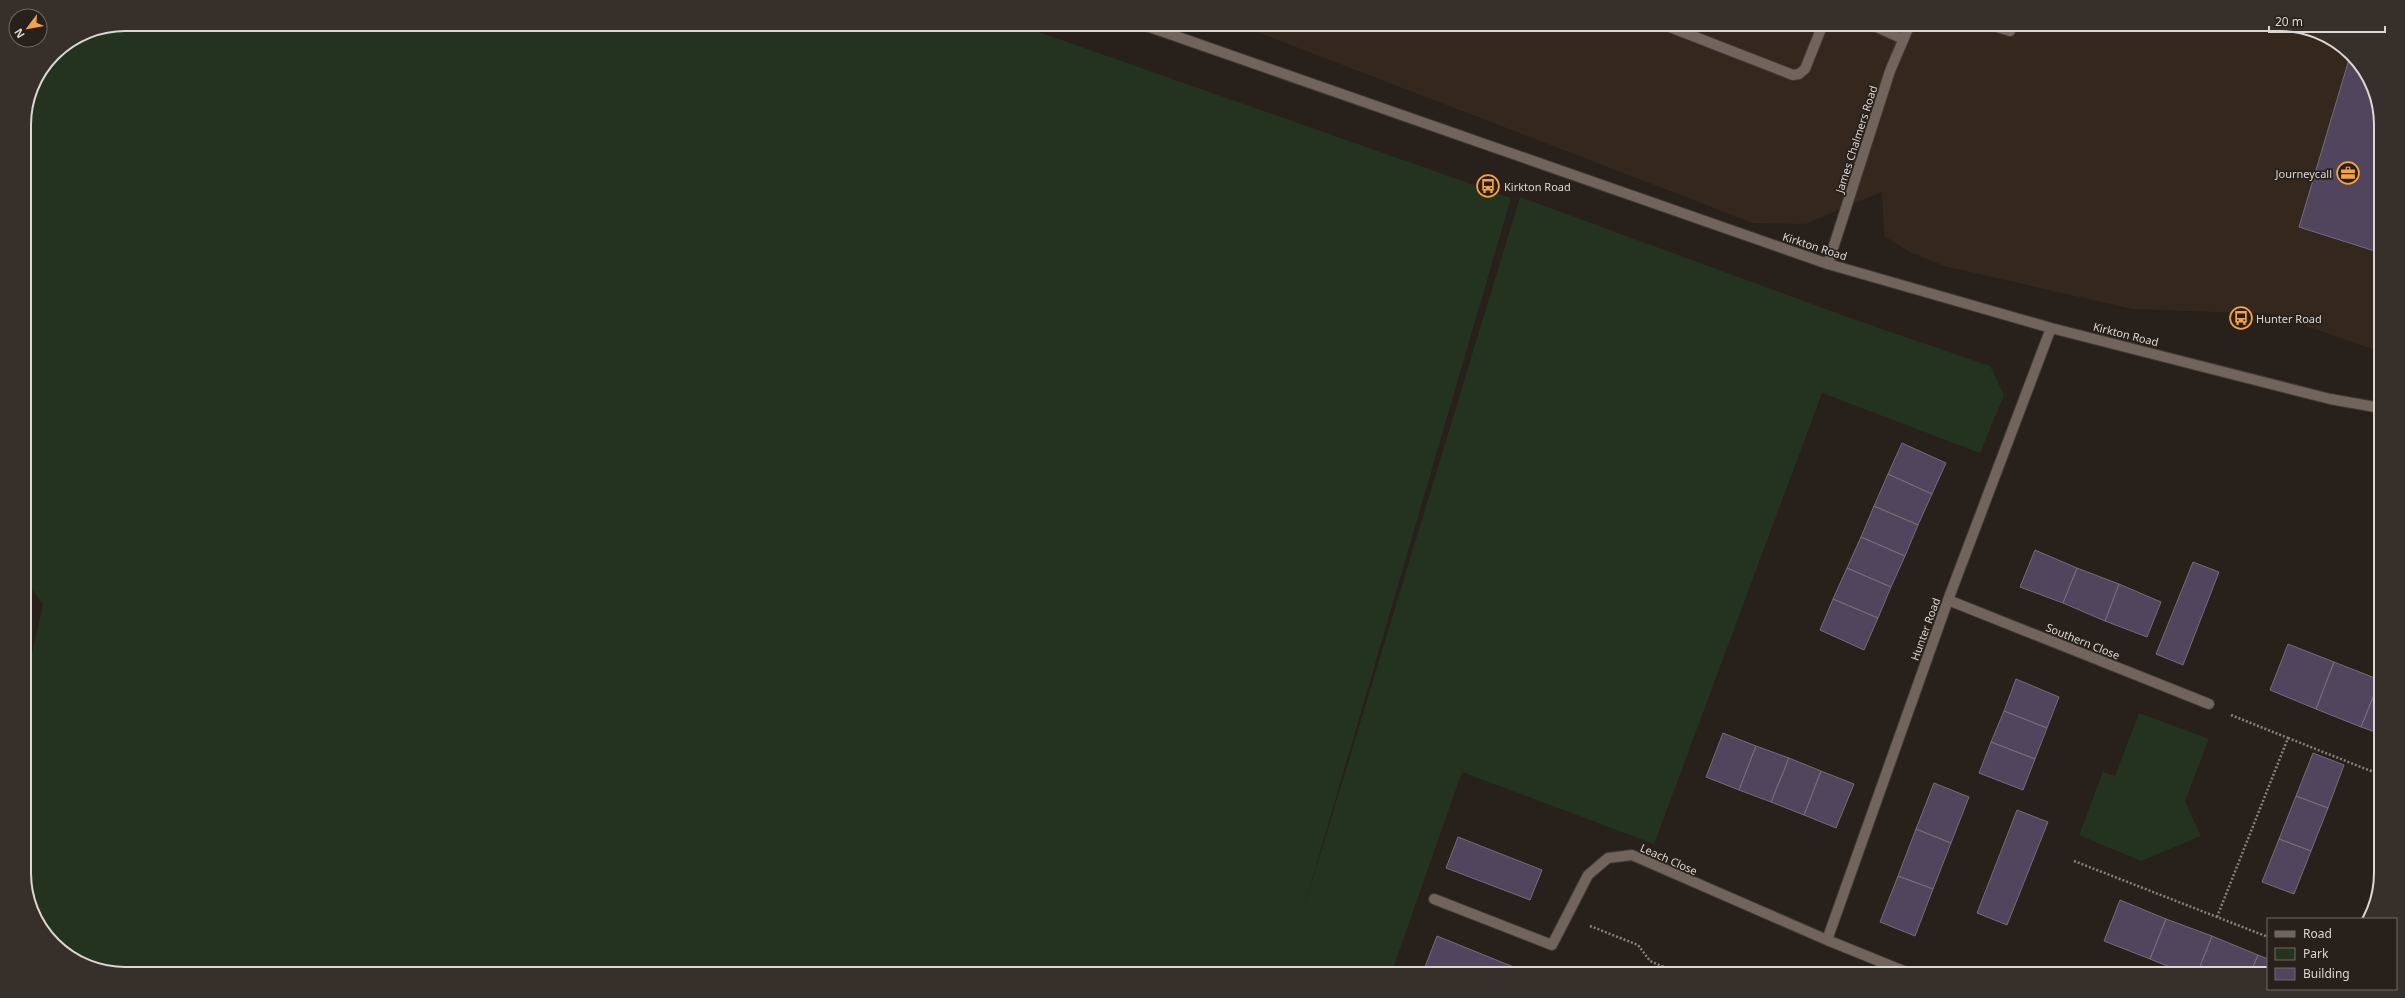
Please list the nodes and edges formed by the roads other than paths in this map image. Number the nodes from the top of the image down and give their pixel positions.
1 (1161, 31) edge
2 (1680, 31) edge
3 (1820, 31) edge
4 (1885, 31) edge
5 (1907, 31) edge
6 (1903, 39) junction
7 (1828, 264) junction
8 (2051, 328) junction
9 (2374, 407) edge
10 (1948, 600) junction
11 (2209, 704) road end
12 (1434, 899) dead end
13 (1827, 940) junction
14 (1894, 967) edge

1 - 7 street, Kirkton Road
2 - 3 street
4 - 6 street
5 - 6 street, James Chalmers Road
6 - 7 street, James Chalmers Road
7 - 8 street, Kirkton Road
8 - 9 street, Kirkton Road
8 - 10 street, Hunter Road
10 - 11 street, Southern Close
10 - 13 street, Hunter Road
12 - 13 street, Leach Close
13 - 14 street, Leach Close

